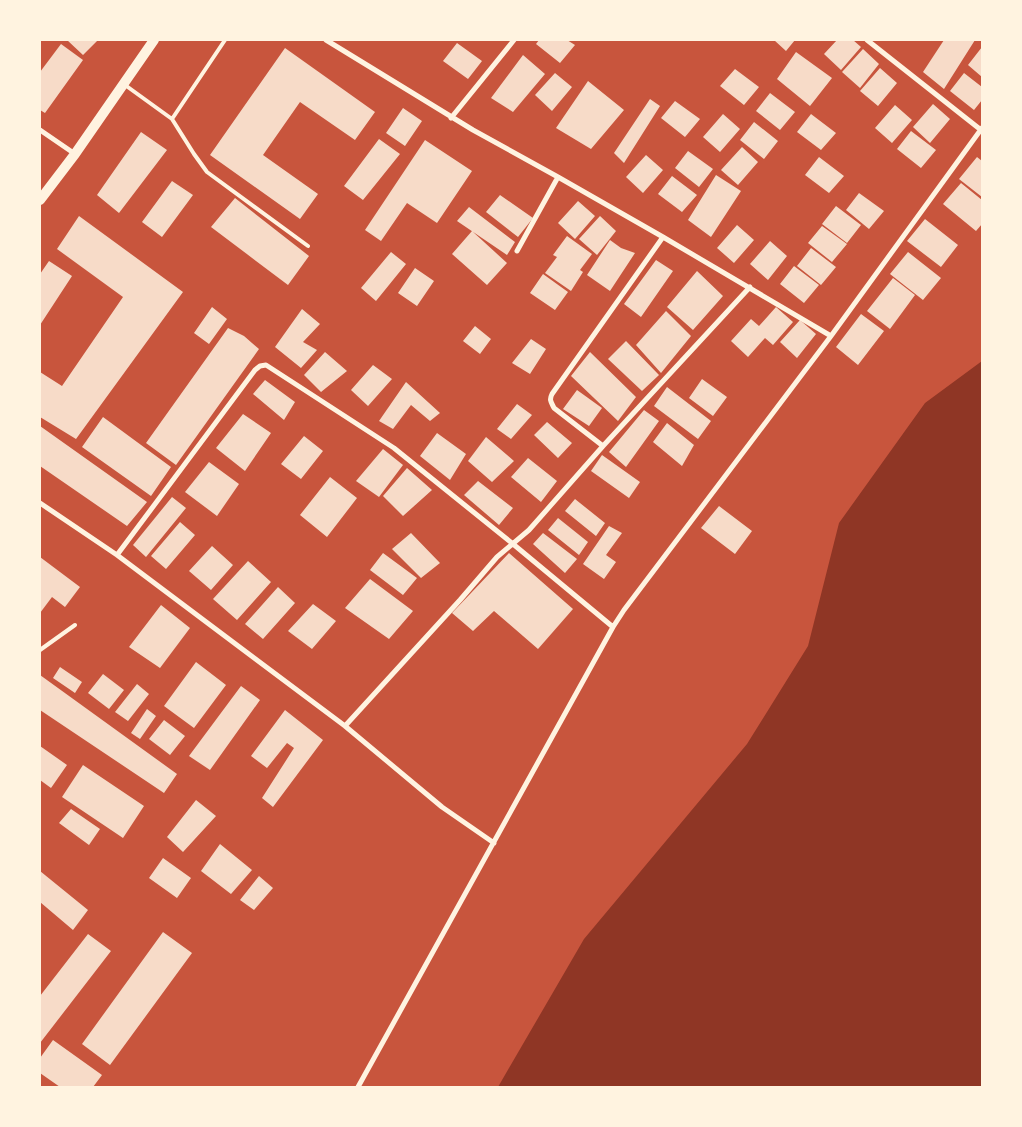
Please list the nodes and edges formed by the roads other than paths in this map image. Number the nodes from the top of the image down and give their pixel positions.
1 (154, 40) edge
2 (225, 40) edge
3 (326, 40) edge
4 (514, 40) edge
5 (866, 40) edge
6 (123, 84) junction
7 (452, 118) junction
8 (172, 119) junction
9 (981, 129) edge
10 (40, 130) edge
11 (74, 154) junction
12 (558, 177) junction
13 (40, 200) edge
14 (663, 237) junction
15 (308, 246) dead end
16 (517, 251) dead end
17 (750, 287) junction
18 (831, 336) junction
19 (602, 446) junction
20 (40, 503) edge
21 (513, 544) junction
22 (117, 556) junction
23 (75, 625) dead end
24 (613, 627) junction
25 (40, 650) edge
26 (345, 726) junction
27 (494, 842) junction
28 (358, 1087) edge

1 - 6 main road
2 - 8 lane
3 - 7 street
4 - 7 street
5 - 9 street
6 - 8 lane
6 - 11 main road
7 - 12 street
8 - 15 lane
9 - 18 street
10 - 11 street
11 - 13 main road
12 - 14 street
12 - 16 street
14 - 17 street
14 - 19 street
17 - 18 street
17 - 19 street
18 - 24 street
19 - 21 street
20 - 22 street
21 - 22 street
21 - 24 street
21 - 26 street
22 - 26 street
23 - 25 lane
24 - 27 street
26 - 27 street
27 - 28 street

